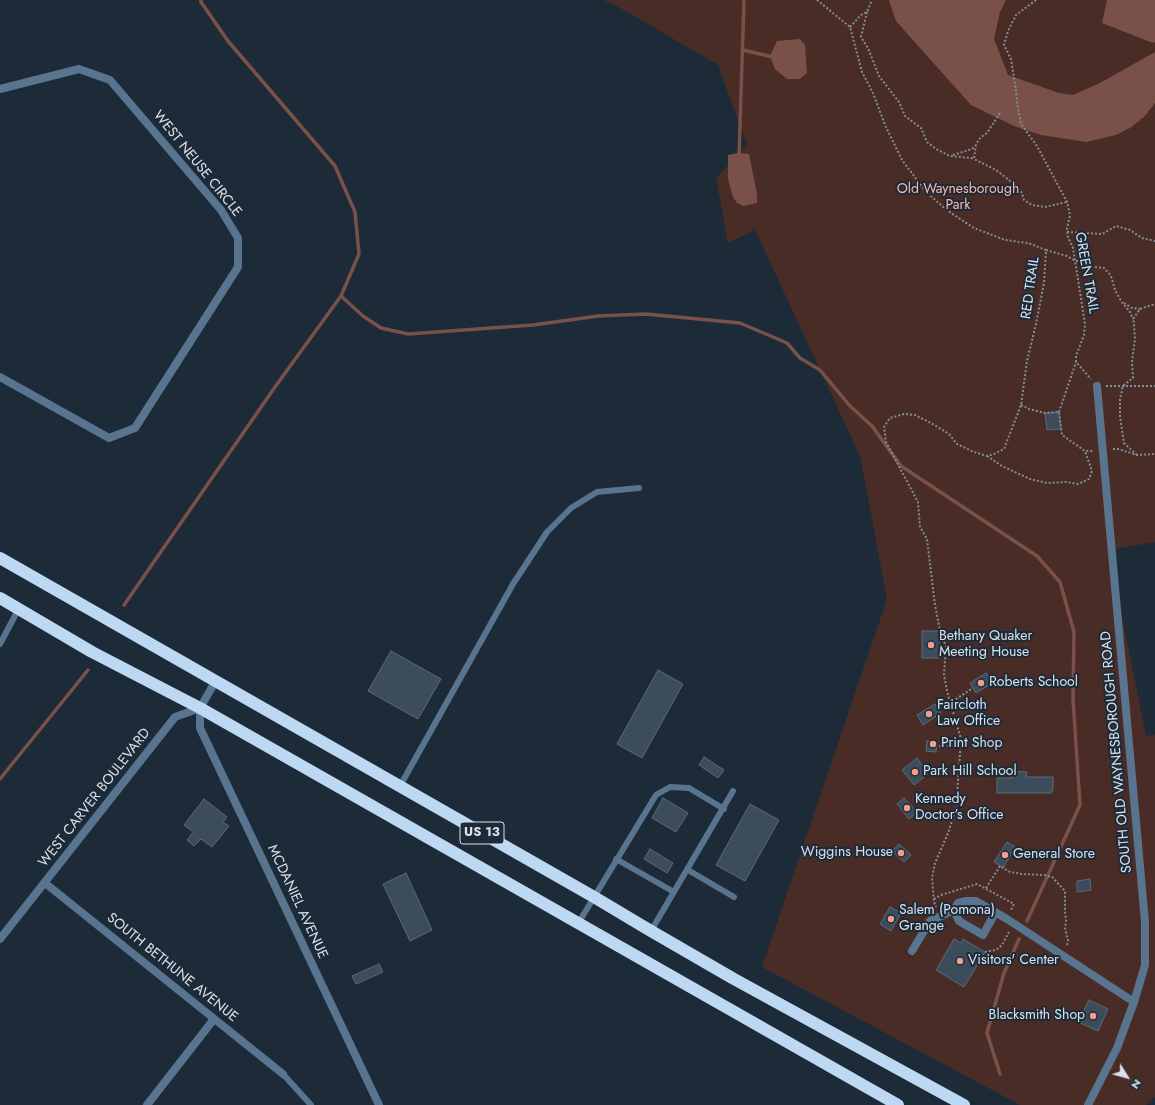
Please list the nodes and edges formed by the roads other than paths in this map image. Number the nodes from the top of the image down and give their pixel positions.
1 (0, 88) edge
2 (0, 377) edge
3 (1097, 386) road end
4 (639, 488) dead end
5 (0, 558) edge
6 (0, 598) edge
7 (18, 610) junction
8 (0, 644) edge
9 (216, 682) junction
10 (200, 708) junction
11 (400, 786) junction
12 (733, 791) dead end
13 (724, 809) junction
14 (616, 859) junction
15 (688, 870) junction
16 (45, 883) junction
17 (674, 892) junction
18 (594, 897) junction
19 (734, 897) dead end
20 (954, 910) junction
21 (995, 912) junction
22 (579, 922) junction
23 (651, 931) junction
24 (0, 939) edge
25 (912, 951) dead end
26 (1134, 1002) junction
27 (214, 1019) junction
28 (283, 1074) joint
29 (147, 1105) edge
30 (311, 1105) edge
31 (379, 1105) edge
32 (898, 1105) edge
33 (964, 1105) edge
34 (1088, 1105) edge

1 - 2 street, WEST NEUSE CIRCLE
3 - 26 street, SOUTH OLD WAYNESBOROUGH ROAD
4 - 11 lane
5 - 9 highway, US 13
6 - 7 highway, US 13
7 - 8 lane
7 - 10 highway, US 13
9 - 10 street
9 - 11 highway, US 13
10 - 16 street, WEST CARVER BOULEVARD
10 - 22 highway, US 13
10 - 31 street, MCDANIEL AVENUE
11 - 18 highway, US 13
12 - 13 lane
13 - 14 lane
13 - 15 lane
14 - 17 lane
14 - 18 lane
15 - 17 lane
15 - 19 lane
16 - 24 street, WEST CARVER BOULEVARD
16 - 27 street, SOUTH BETHUNE AVENUE
17 - 23 lane
18 - 22 lane
18 - 23 highway, US 13
20 - 21 street
20 - 21 street
20 - 25 street
21 - 26 street
22 - 32 highway, US 13
23 - 33 highway, US 13
26 - 34 street, SOUTH OLD WAYNESBOROUGH ROAD
27 - 28 street, SOUTH BETHUNE AVENUE
27 - 29 street
28 - 30 lane

